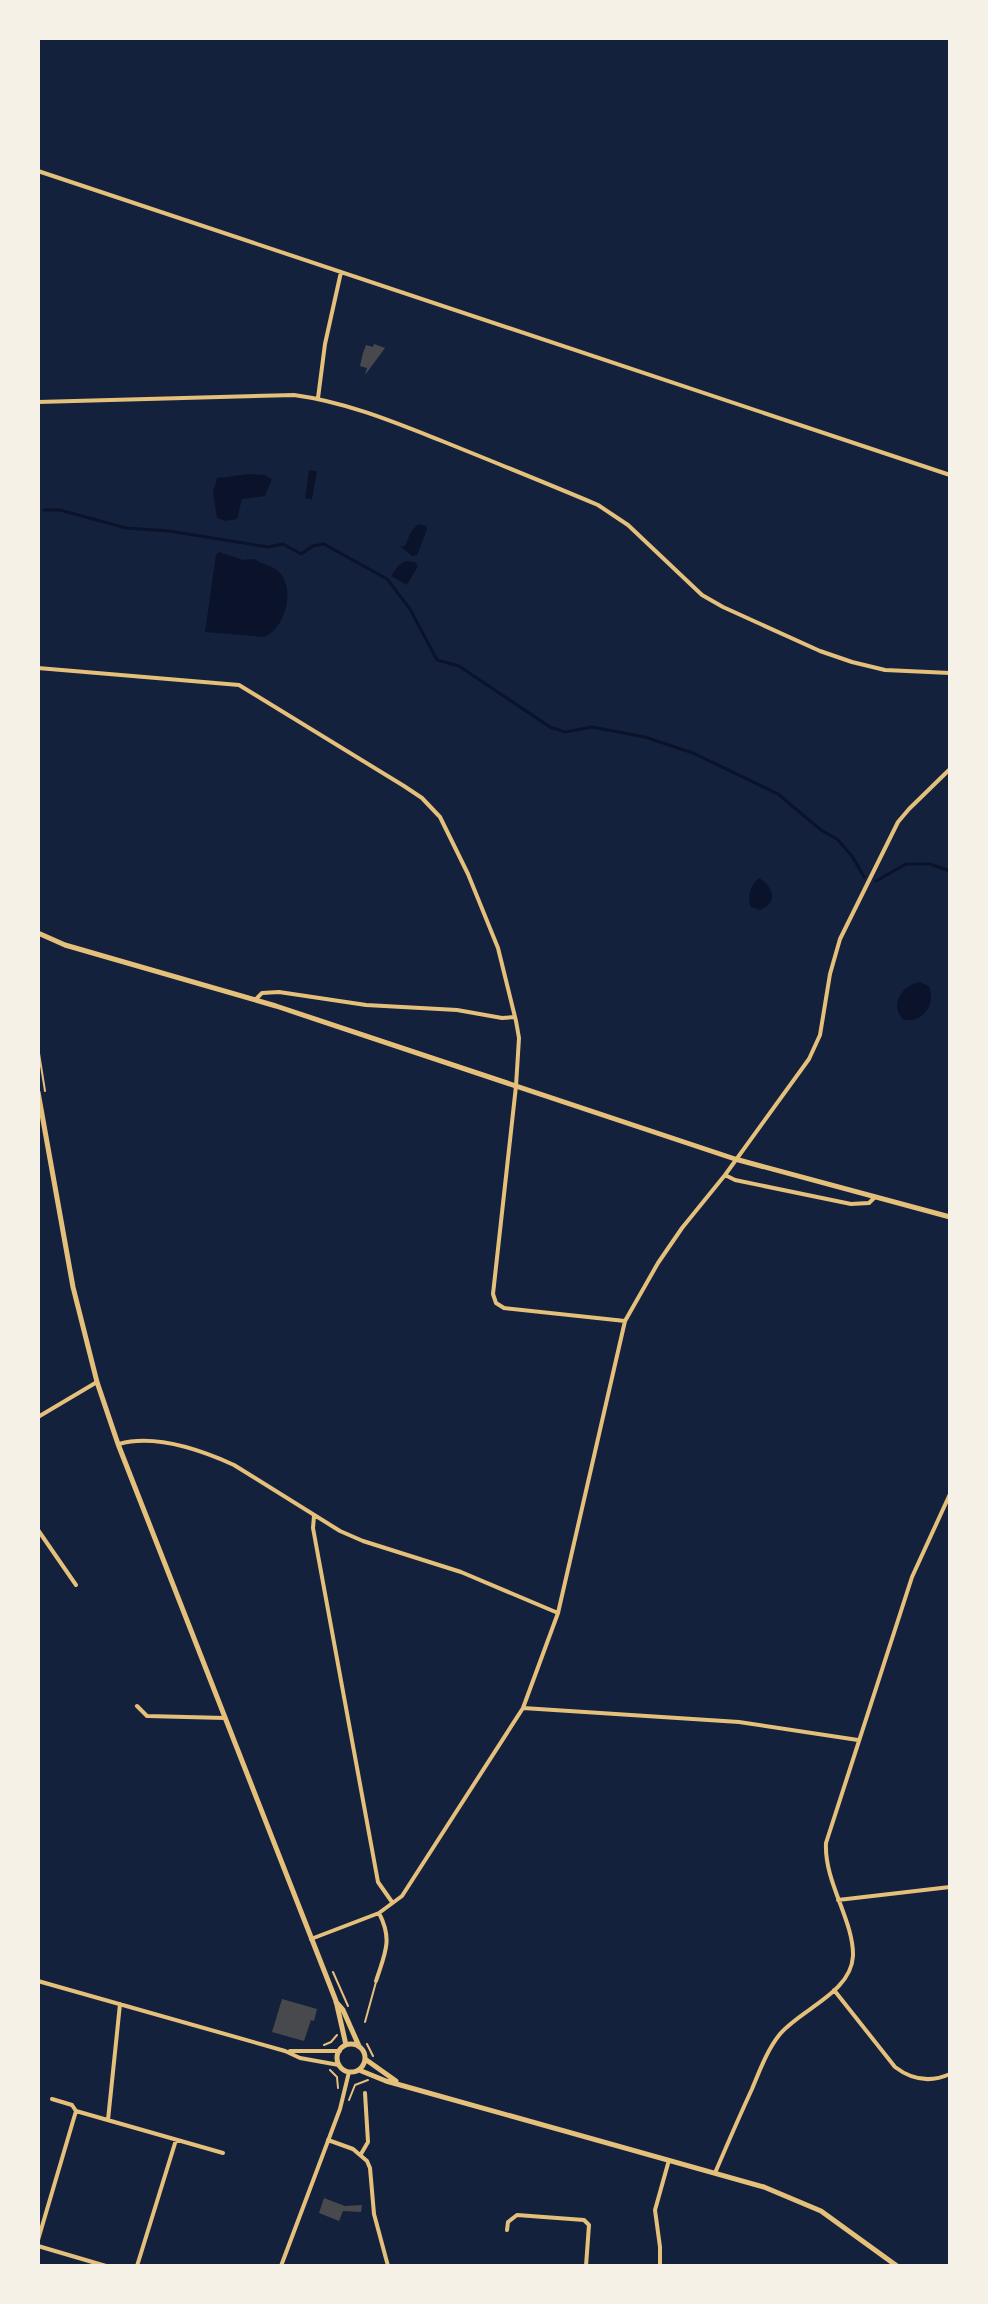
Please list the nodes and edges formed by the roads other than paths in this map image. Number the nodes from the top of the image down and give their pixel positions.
1 (38, 171) edge
2 (341, 272) junction
3 (318, 398) junction
4 (38, 402) edge
5 (950, 475) edge
6 (38, 668) edge
7 (950, 673) edge
8 (950, 769) edge
9 (38, 933) edge
10 (255, 1000) junction
11 (515, 1017) junction
12 (516, 1086) junction
13 (42, 1092) edge
14 (735, 1159) junction
15 (725, 1175) junction
16 (875, 1197) junction
17 (950, 1217) edge
18 (625, 1321) junction
19 (97, 1382) junction
20 (38, 1417) edge
21 (118, 1444) junction
22 (950, 1494) edge
23 (314, 1514) junction
24 (38, 1530) edge
25 (76, 1585) dead end
26 (558, 1613) junction
27 (137, 1706) dead end
28 (523, 1708) junction
29 (225, 1718) junction
30 (858, 1740) junction
31 (950, 1887) edge
32 (838, 1900) junction
33 (392, 1902) junction
34 (379, 1913) junction
35 (311, 1939) junction
36 (38, 1981) edge
37 (376, 1981) joint
38 (834, 1990) junction
39 (336, 2001) junction
40 (120, 2004) junction
41 (365, 2022) dead end
42 (346, 2045) junction
43 (363, 2045) junction
44 (285, 2051) junction
45 (340, 2051) junction
46 (365, 2059) junction
47 (339, 2065) junction
48 (359, 2070) junction
49 (349, 2072) junction
50 (950, 2074) edge
51 (401, 2084) junction
52 (365, 2093) dead end
53 (52, 2099) dead end
54 (76, 2111) junction
55 (108, 2120) junction
56 (176, 2140) junction
57 (328, 2140) junction
58 (223, 2153) dead end
59 (361, 2154) junction
60 (669, 2160) junction
61 (715, 2173) junction
62 (507, 2230) dead end
63 (38, 2243) edge
64 (106, 2266) edge
65 (137, 2266) edge
66 (281, 2266) edge
67 (388, 2266) edge
68 (586, 2266) edge
69 (660, 2266) edge
70 (897, 2266) edge

1 - 2 street
2 - 3 street
2 - 5 street
3 - 4 street
3 - 7 street
6 - 11 street
8 - 14 street
9 - 10 street
10 - 11 street
10 - 12 street
11 - 12 street
12 - 14 street
12 - 18 street
13 - 19 street
14 - 15 street
14 - 16 street
15 - 16 street
15 - 18 street
16 - 17 street
18 - 26 street
19 - 20 street
19 - 21 street
21 - 23 street
21 - 29 street
22 - 30 street
23 - 26 street
23 - 33 street
24 - 25 street
26 - 28 street
27 - 29 street
28 - 30 street
28 - 33 street
29 - 35 street
30 - 32 street
31 - 32 street
32 - 38 street
33 - 34 street
34 - 35 street
34 - 37 street
35 - 39 street
36 - 40 street
37 - 41 lane
38 - 50 street
38 - 61 street
39 - 42 street
39 - 43 street
40 - 44 street
40 - 55 street
42 - 43 street
42 - 45 street
43 - 46 street
44 - 45 street
44 - 47 street
45 - 47 street
46 - 48 street
46 - 51 street
47 - 49 street
48 - 49 street
48 - 51 street
49 - 57 street
51 - 60 street
52 - 59 street
53 - 54 street
54 - 55 street
54 - 63 street
55 - 56 street
56 - 58 street
56 - 65 street
57 - 59 street
57 - 66 street
59 - 67 street
60 - 61 street
60 - 69 street
61 - 70 street
62 - 68 street
63 - 64 street

